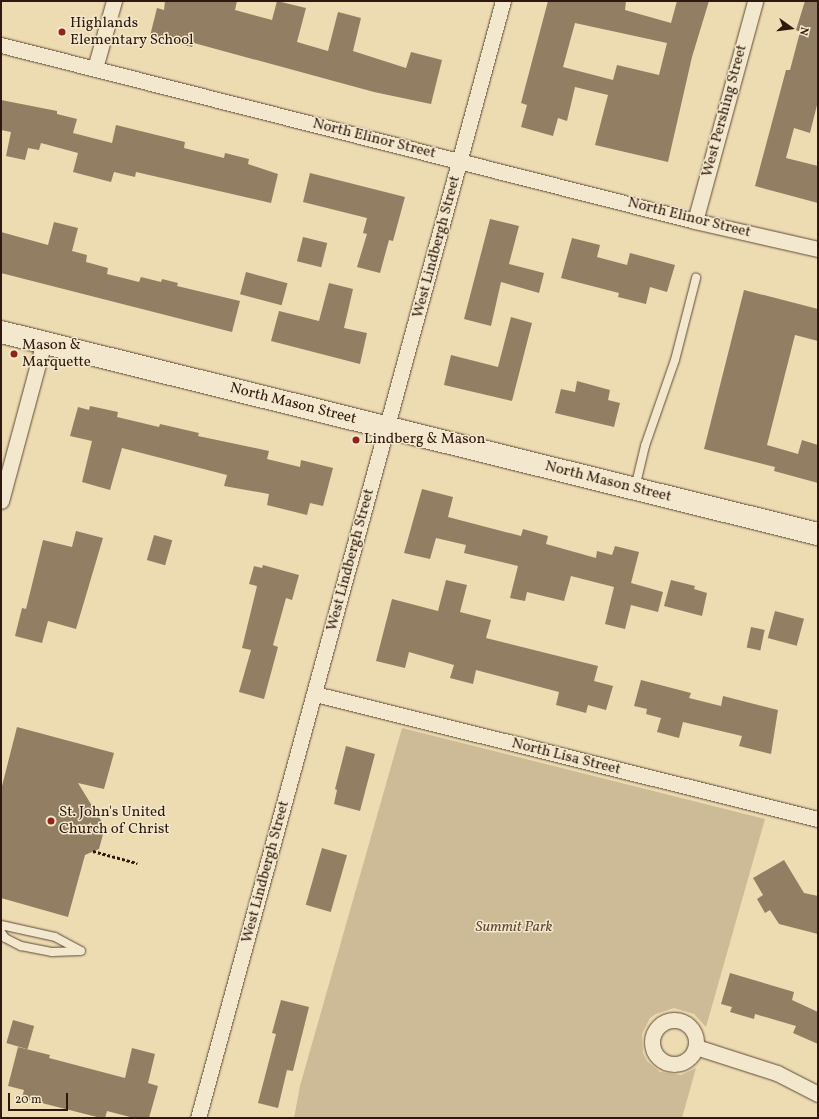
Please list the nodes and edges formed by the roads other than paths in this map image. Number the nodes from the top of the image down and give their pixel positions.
1 (114, 1) edge
2 (503, 1) edge
3 (755, 1) edge
4 (1, 44) edge
5 (95, 68) junction
6 (460, 161) junction
7 (695, 221) junction
8 (818, 249) edge
9 (696, 278) dead end
10 (1, 332) edge
11 (44, 342) junction
12 (388, 427) junction
13 (634, 489) junction
14 (1, 501) edge
15 (818, 534) edge
16 (315, 694) junction
17 (818, 820) edge
18 (1, 925) edge
19 (1, 932) edge
20 (696, 1047) dead end
21 (818, 1094) edge
22 (198, 1118) edge

1 - 5 street
2 - 6 street, West Lindbergh Street
3 - 7 street, West Pershing Street
4 - 5 street, North Elinor Street
5 - 6 street, North Elinor Street
6 - 7 street, North Elinor Street
6 - 12 street, West Lindbergh Street
7 - 8 street, North Elinor Street
9 - 13 lane
10 - 11 main road, North Mason Street
11 - 12 main road, North Mason Street
11 - 14 street
12 - 13 main road, North Mason Street
12 - 16 street, West Lindbergh Street
13 - 15 main road, North Mason Street
16 - 17 street, North Lisa Street
16 - 22 street, West Lindbergh Street
18 - 19 lane
20 - 21 street

